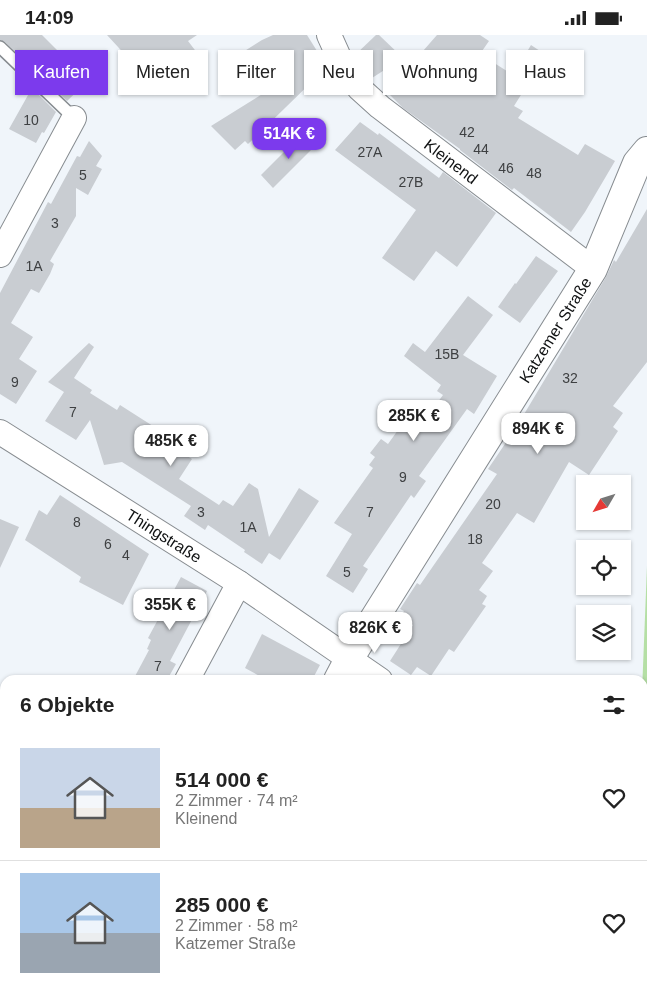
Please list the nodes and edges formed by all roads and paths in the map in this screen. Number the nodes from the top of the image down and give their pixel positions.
1 (329, 35) edge
2 (0, 47) edge
3 (74, 118) joint
4 (647, 151) edge
5 (0, 255) edge
6 (593, 269) junction
7 (0, 432) edge
8 (239, 583) junction
9 (344, 669) edge
10 (190, 675) edge
11 (364, 675) edge

1 - 6 street, Kleinend
2 - 3 lane
3 - 5 street
4 - 6 street, Katzemer Straße
6 - 9 street, Katzemer Straße
7 - 8 street, Thingstraße
8 - 9 street, Thingstraße
8 - 10 street
9 - 11 street, Thingstraße

